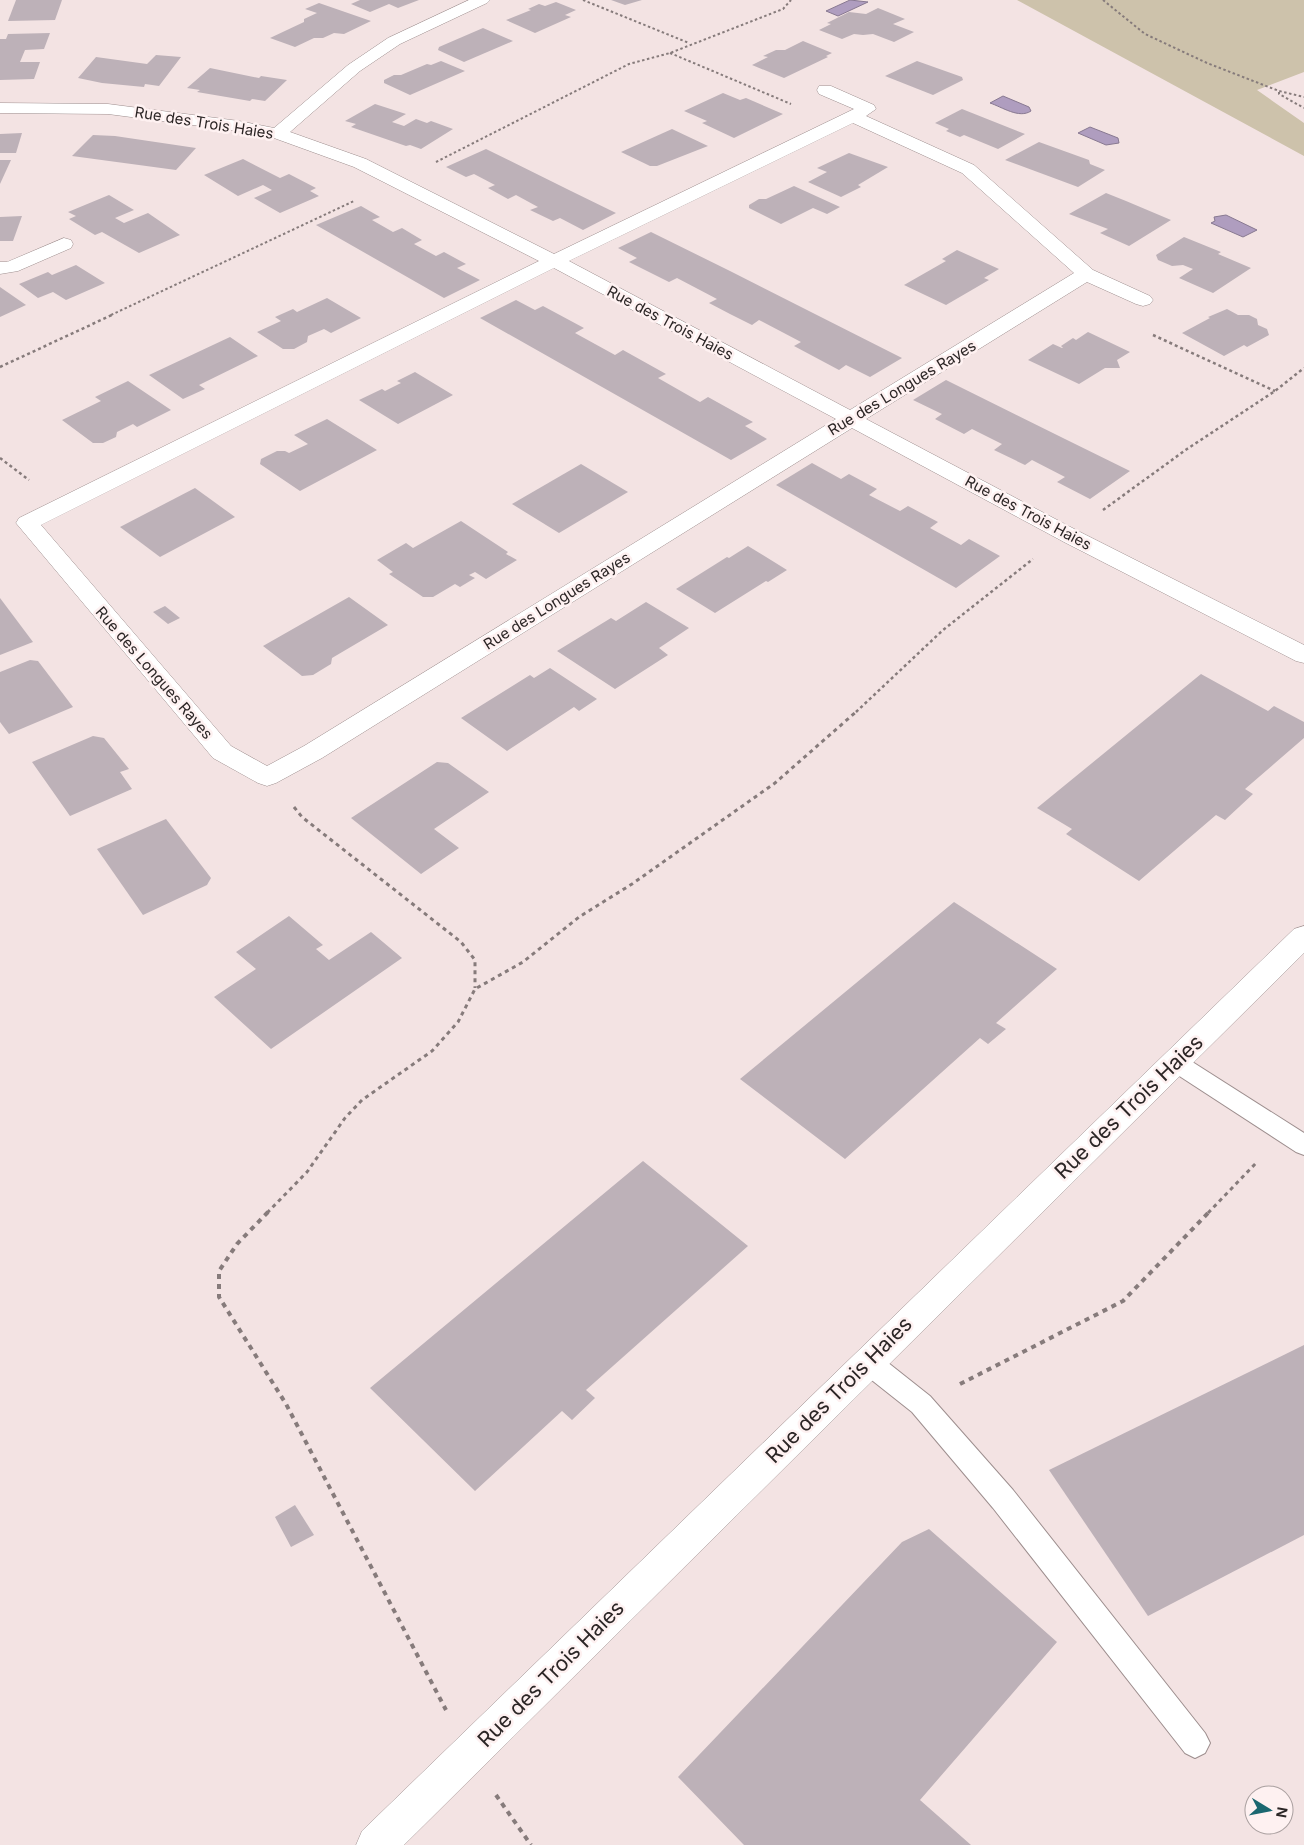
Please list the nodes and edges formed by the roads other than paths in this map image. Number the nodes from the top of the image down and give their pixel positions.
1 (482, 0) edge
2 (825, 90) dead end
3 (0, 108) edge
4 (844, 120) junction
5 (278, 134) junction
6 (64, 244) dead end
7 (554, 262) junction
8 (0, 268) edge
9 (1086, 274) junction
10 (1143, 300) dead end
11 (852, 419) junction
12 (1304, 655) edge
13 (1304, 936) edge
14 (1175, 1062) junction
15 (1304, 1146) edge
16 (868, 1362) junction
17 (1195, 1743) dead end
18 (376, 1845) edge

1 - 5 street
2 - 4 street, Rue des Longues Rayes
3 - 5 street, Rue des Trois Haies
4 - 7 street, Rue des Longues Rayes
4 - 9 street
5 - 7 street, Rue des Trois Haies
6 - 8 street
7 - 11 street, Rue des Trois Haies
7 - 11 street, Rue des Longues Rayes
9 - 10 street
9 - 11 street, Rue des Longues Rayes
11 - 12 street, Rue des Trois Haies
13 - 14 street, Rue des Trois Haies
14 - 15 lane
14 - 16 street, Rue des Trois Haies
16 - 17 lane
16 - 18 street, Rue des Trois Haies

